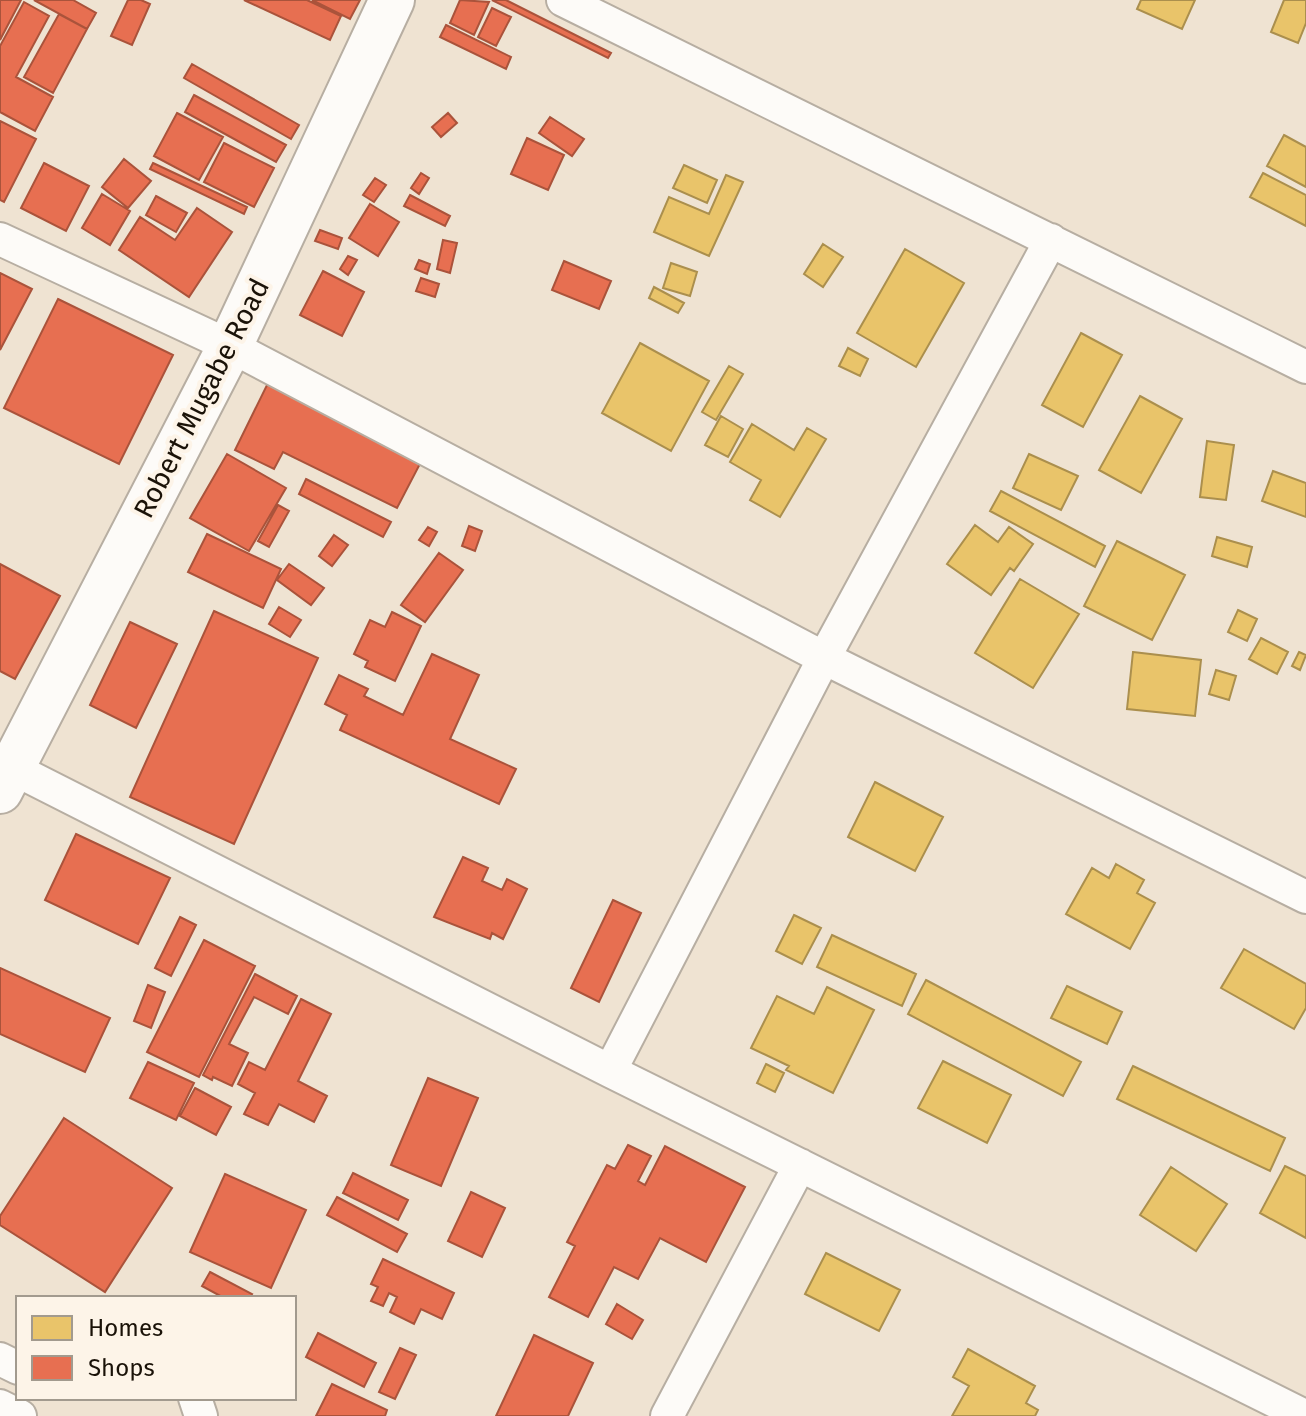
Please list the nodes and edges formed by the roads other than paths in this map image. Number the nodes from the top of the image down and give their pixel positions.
1 (392, 0) edge
2 (563, 0) edge
3 (0, 239) edge
4 (1051, 240) junction
5 (230, 346) junction
6 (1306, 367) edge
7 (824, 658) junction
8 (6, 780) edge
9 (1306, 897) edge
10 (610, 1071) junction
11 (800, 1165) junction
12 (0, 1406) edge
13 (20, 1416) edge
14 (667, 1416) edge
15 (1305, 1416) edge

1 - 5 street, Robert Mugabe Road
2 - 4 street
3 - 5 street
4 - 6 street
4 - 7 street
5 - 7 street
5 - 8 street, Robert Mugabe Road
7 - 9 street
7 - 10 street
8 - 10 street
10 - 11 street
11 - 14 street
11 - 15 street
12 - 13 street

